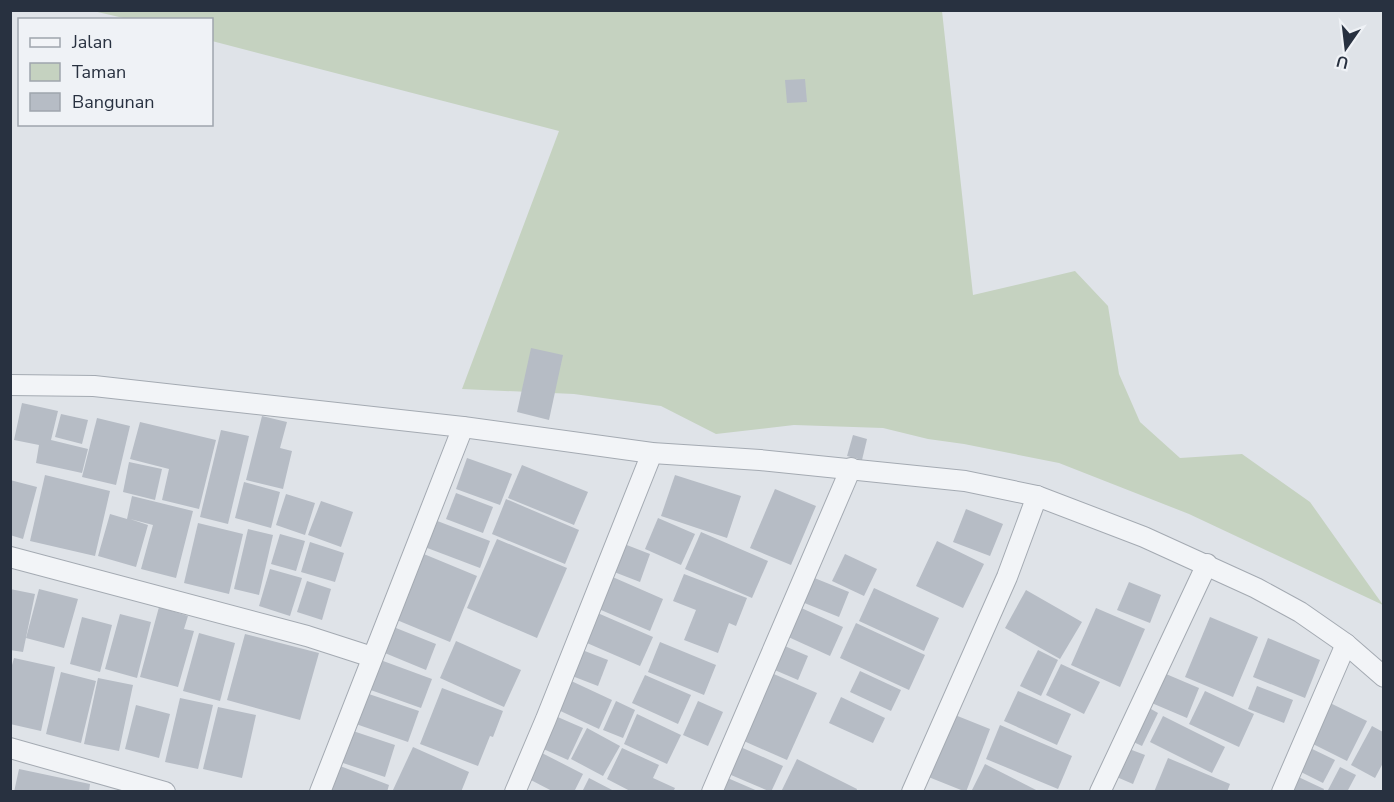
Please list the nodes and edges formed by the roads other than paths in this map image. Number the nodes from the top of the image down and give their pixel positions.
1 (10, 385) edge
2 (463, 427) junction
3 (652, 453) junction
4 (851, 468) junction
5 (1037, 496) junction
6 (10, 557) edge
7 (1207, 564) junction
8 (1346, 644) junction
9 (372, 657) junction
10 (1383, 677) edge
11 (10, 748) edge
12 (165, 792) edge
13 (320, 792) edge
14 (515, 792) edge
15 (712, 792) edge
16 (912, 792) edge
17 (1100, 792) edge
18 (1282, 792) edge

1 - 2 street
2 - 3 street
2 - 9 street
3 - 4 street
3 - 14 street
4 - 5 street
4 - 15 street
5 - 7 street
5 - 16 street
6 - 9 street
7 - 8 street
7 - 17 street
8 - 10 street
8 - 18 street
9 - 13 street
11 - 12 street

